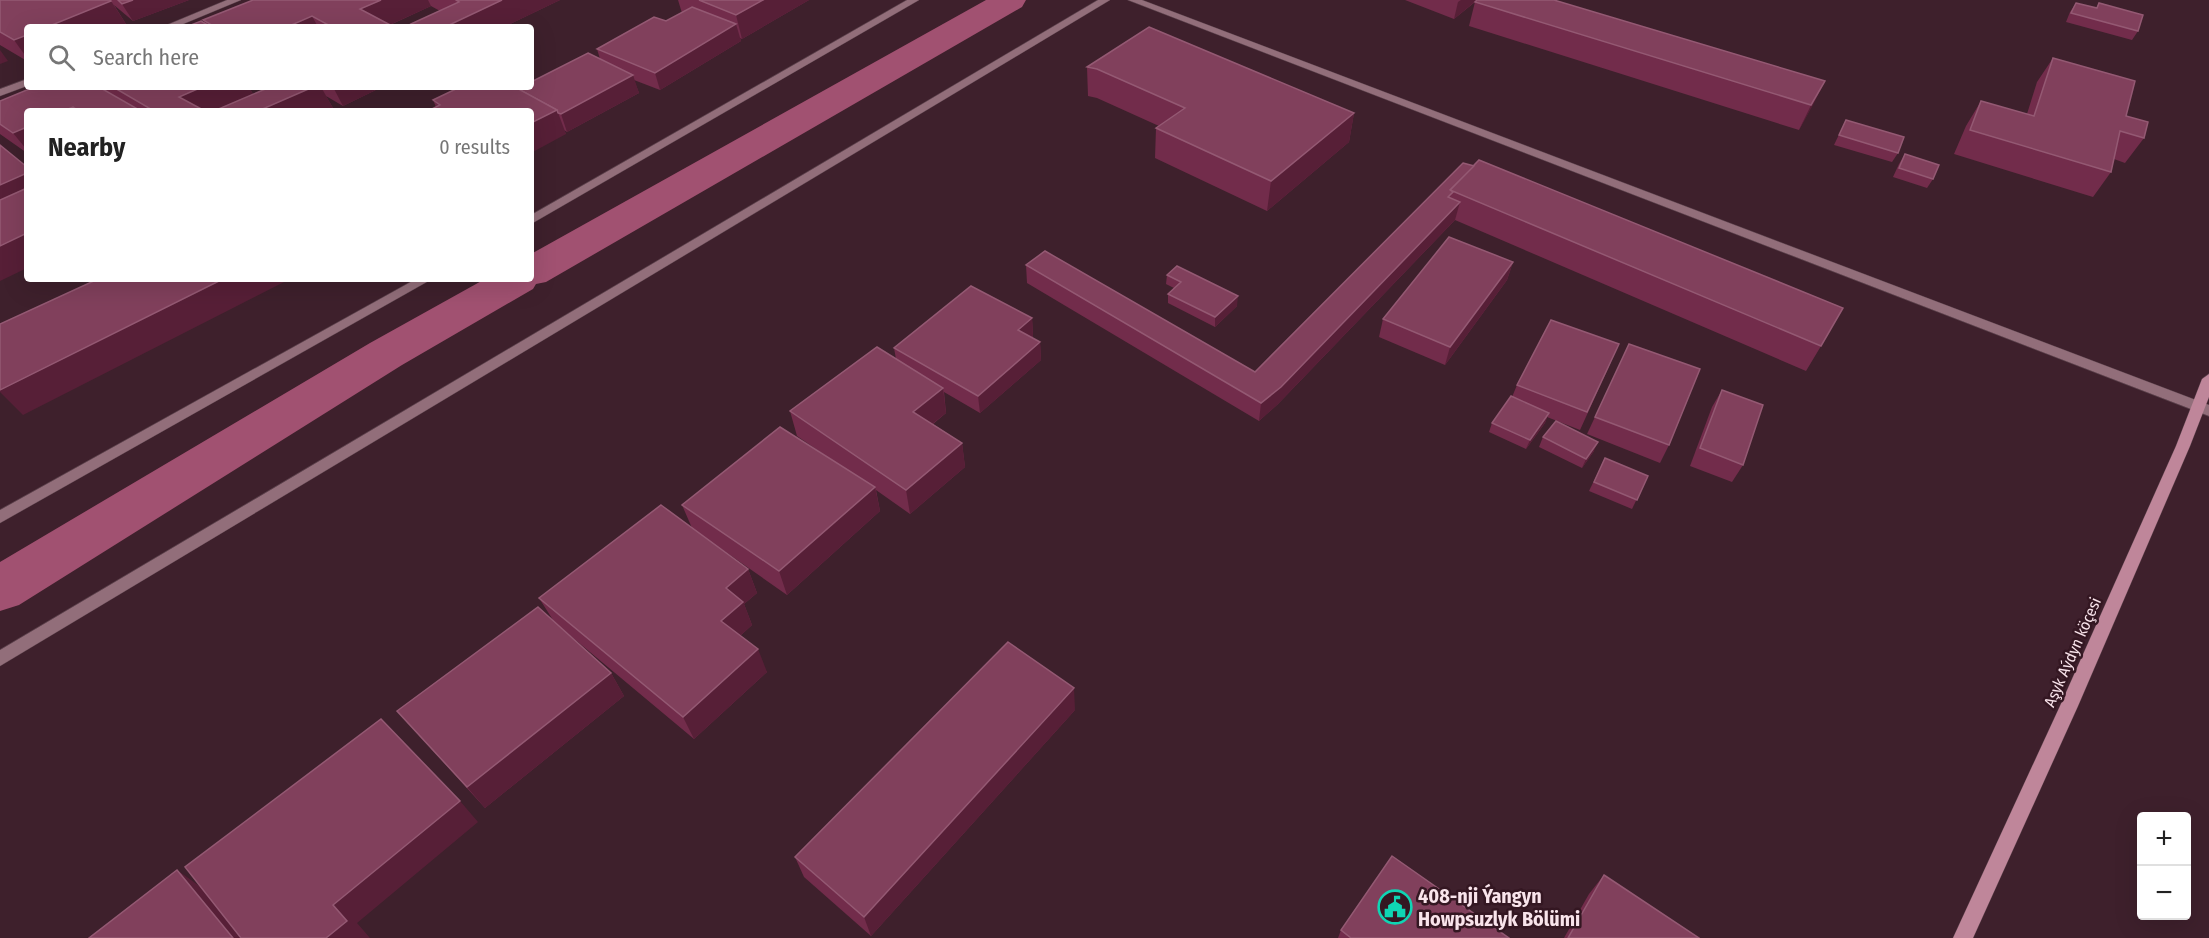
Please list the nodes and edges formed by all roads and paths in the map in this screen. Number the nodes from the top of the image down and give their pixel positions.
1 (236, 0) edge
2 (914, 0) edge
3 (1105, 0) edge
4 (1133, 0) edge
5 (175, 24) edge
6 (24, 83) edge
7 (0, 93) edge
8 (534, 218) edge
9 (421, 282) edge
10 (2209, 379) edge
11 (2203, 408) edge
12 (0, 517) edge
13 (0, 659) edge
14 (1963, 938) edge

1 - 5 street
2 - 8 street
3 - 13 street
4 - 11 street
6 - 7 street
9 - 12 street
10 - 11 main road, Aşyk Aýdyn köçesi
11 - 14 main road, Aşyk Aýdyn köçesi

